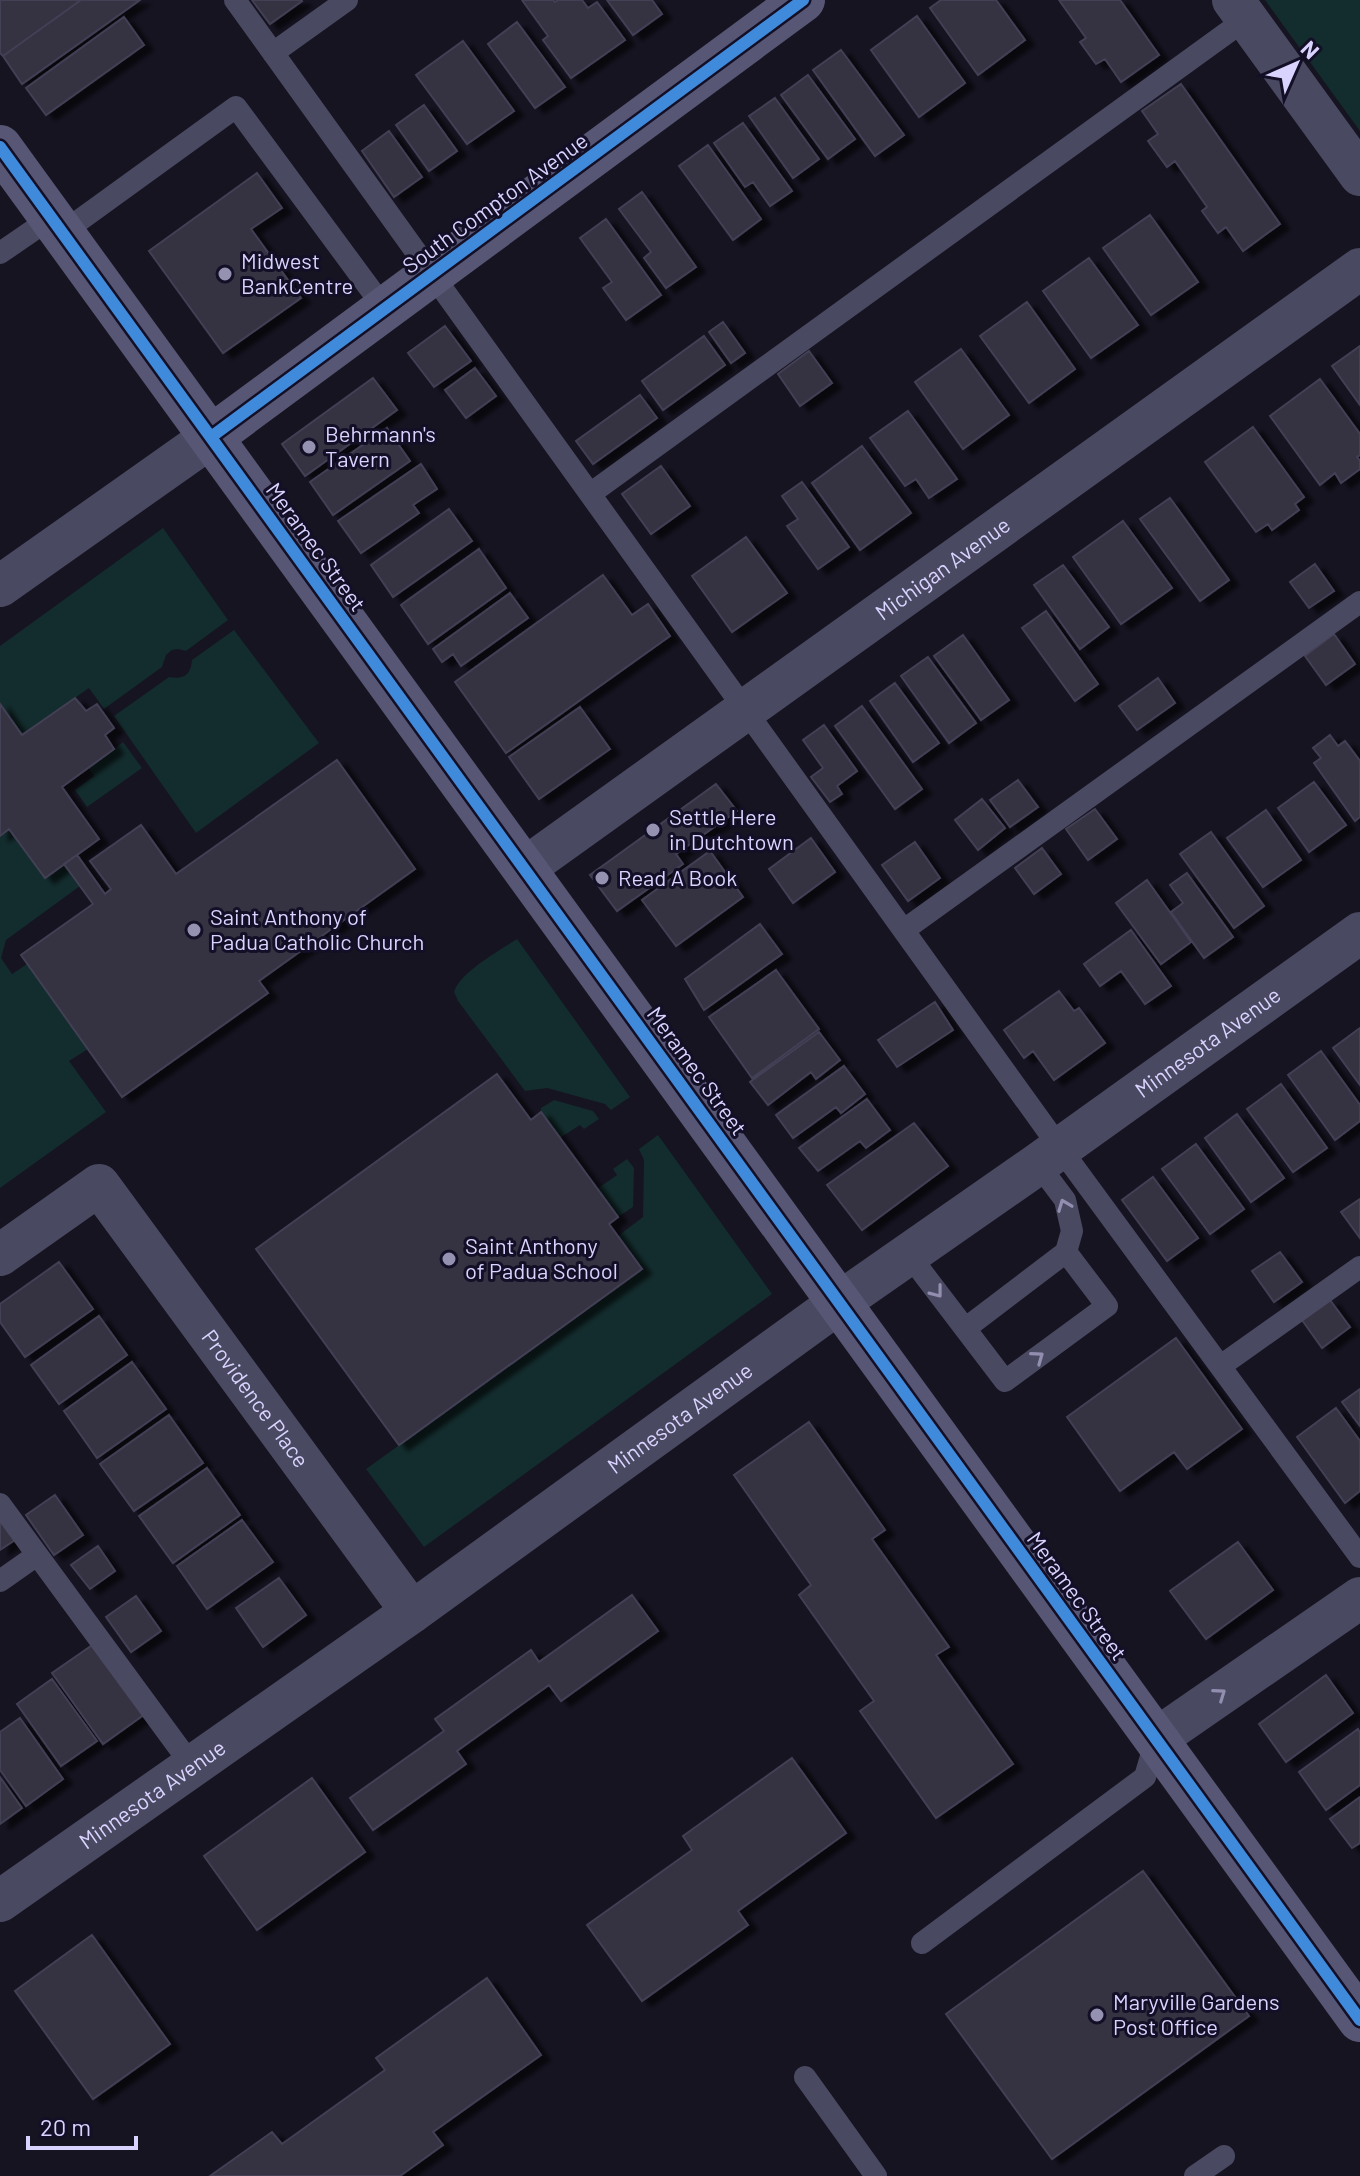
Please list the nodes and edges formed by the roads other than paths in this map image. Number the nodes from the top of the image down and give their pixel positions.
1 (235, 0) edge
2 (347, 0) edge
3 (803, 0) edge
4 (1240, 9) edge
5 (273, 53) junction
6 (0, 147) edge
7 (1360, 175) edge
8 (57, 225) junction
9 (0, 253) edge
10 (1360, 269) edge
11 (432, 274) junction
12 (385, 309) junction
13 (211, 437) junction
14 (590, 494) junction
15 (0, 586) edge
16 (1360, 602) edge
17 (745, 710) junction
18 (525, 868) junction
19 (904, 930) junction
20 (1360, 933) edge
21 (1049, 1156) junction
22 (1066, 1252) junction
23 (0, 1255) edge
24 (909, 1255) junction
25 (1360, 1267) edge
26 (840, 1302) junction
27 (966, 1328) junction
28 (1222, 1365) junction
29 (0, 1504) edge
30 (37, 1555) junction
31 (1360, 1557) edge
32 (0, 1581) edge
33 (1360, 1598) edge
34 (412, 1612) junction
35 (1156, 1739) junction
36 (193, 1767) junction
37 (0, 1901) edge
38 (922, 1943) dead end
39 (1360, 2020) edge
40 (805, 2077) dead end
41 (1224, 2156) dead end
42 (876, 2176) edge
43 (1195, 2176) edge

1 - 5 lane
2 - 5 lane
3 - 11 street, South Compton Avenue
4 - 7 street
4 - 14 lane
5 - 11 lane
6 - 8 street, Meramec Street
8 - 9 lane
8 - 12 lane
8 - 13 street, Meramec Street
10 - 17 street, Michigan Avenue
11 - 12 street, South Compton Avenue
11 - 14 lane
12 - 13 street, South Compton Avenue
13 - 15 street, South Compton Avenue
13 - 18 street, Meramec Street
14 - 17 lane
16 - 19 lane
17 - 18 street, Michigan Avenue
17 - 19 lane
18 - 26 street, Meramec Street
19 - 21 lane
20 - 21 street, Minnesota Avenue
22 -> 21 lane
21 - 24 street, Minnesota Avenue
21 - 28 lane
22 - 27 lane
27 -> 22 lane
23 - 34 street, Providence Place
24 - 26 street, Minnesota Avenue
24 -> 27 lane
25 - 28 lane
26 - 34 street, Minnesota Avenue
26 - 35 street, Meramec Street
28 - 31 lane
29 - 30 lane
30 - 32 lane
30 - 36 lane
35 -> 33 street
34 - 36 street, Minnesota Avenue
35 - 38 lane
35 - 39 street, Meramec Street
36 - 37 street, Minnesota Avenue
40 - 42 lane
41 - 43 lane

